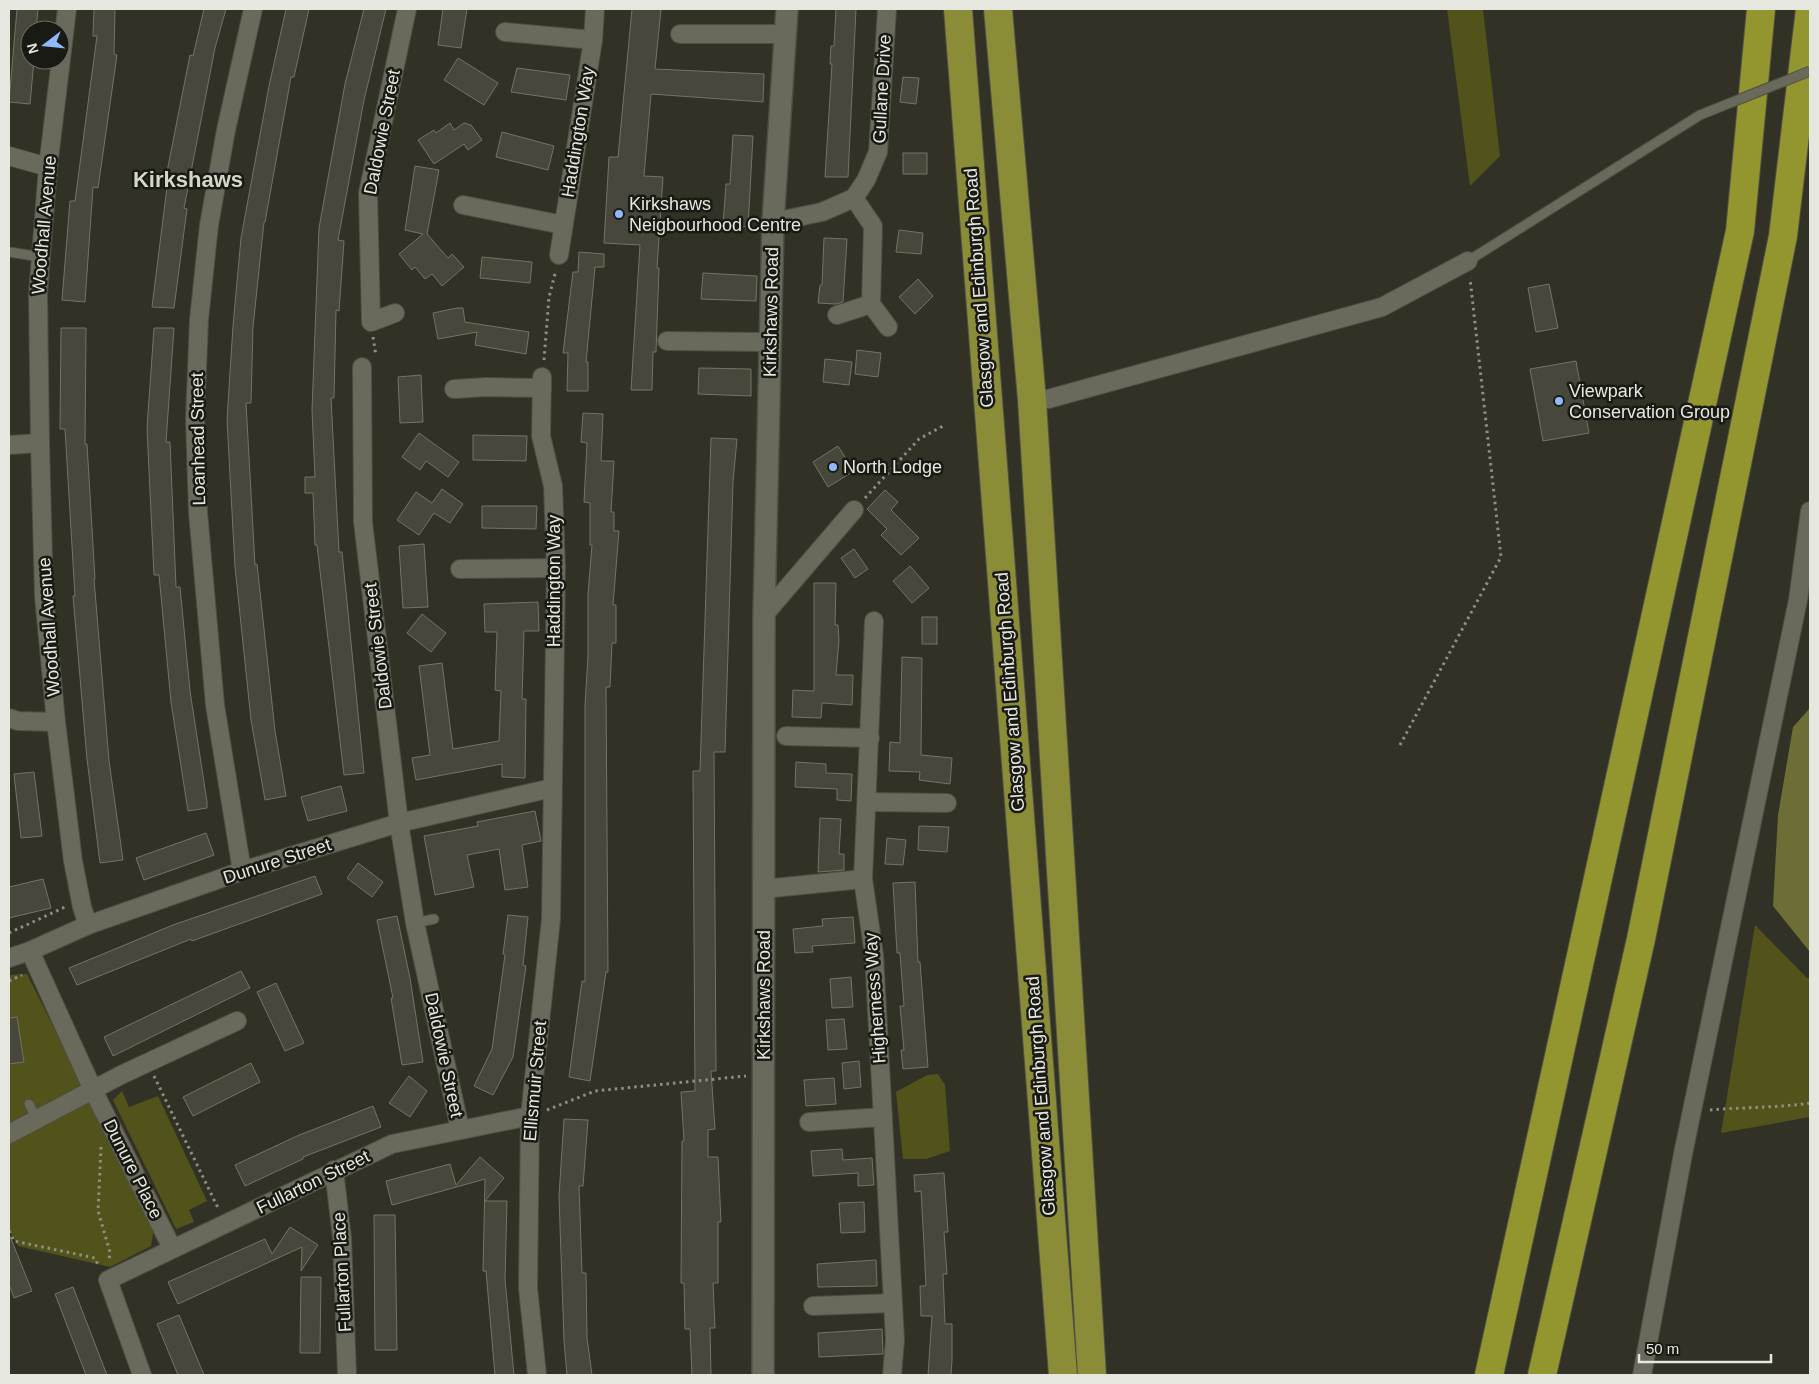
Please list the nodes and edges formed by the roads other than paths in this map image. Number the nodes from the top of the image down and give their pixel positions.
1 (67, 9) edge
2 (253, 9) edge
3 (407, 9) edge
4 (594, 9) edge
5 (787, 9) edge
6 (887, 9) edge
7 (958, 9) edge
8 (998, 9) edge
9 (1761, 9) edge
10 (1810, 9) edge
11 (505, 32) dead end
12 (680, 34) dead end
13 (786, 34) junction
14 (593, 40) junction
15 (1810, 71) edge
16 (9, 156) edge
17 (48, 167) junction
18 (854, 198) junction
19 (462, 205) dead end
20 (773, 222) junction
21 (563, 225) junction
22 (9, 252) edge
23 (559, 255) road end
24 (41, 256) junction
25 (1468, 261) joint
26 (872, 304) junction
27 (395, 313) dead end
28 (836, 315) dead end
29 (888, 327) dead end
30 (667, 341) dead end
31 (770, 342) junction
32 (362, 367) road end
33 (454, 389) dead end
34 (1032, 400) junction
35 (40, 443) junction
36 (9, 445) edge
37 (854, 510) road end
38 (1810, 511) edge
39 (556, 568) junction
40 (460, 569) dead end
41 (764, 615) junction
42 (874, 621) dead end
43 (9, 718) edge
44 (56, 722) junction
45 (786, 736) dead end
46 (870, 738) junction
47 (552, 788) junction
48 (867, 802) junction
49 (947, 803) dead end
50 (399, 823) junction
51 (242, 871) junction
52 (864, 879) junction
53 (763, 889) junction
54 (434, 919) dead end
55 (415, 923) junction
56 (88, 925) junction
57 (30, 951) junction
58 (9, 958) edge
59 (237, 1021) dead end
60 (93, 1090) junction
61 (530, 1116) junction
62 (883, 1117) junction
63 (810, 1122) dead end
64 (460, 1128) junction
65 (9, 1134) edge
66 (334, 1170) junction
67 (172, 1248) junction
68 (893, 1303) junction
69 (813, 1306) dead end
70 (142, 1375) edge
71 (347, 1375) edge
72 (537, 1375) edge
73 (763, 1375) edge
74 (892, 1375) edge
75 (1063, 1375) edge
76 (1092, 1375) edge
77 (1489, 1375) edge
78 (1542, 1375) edge
79 (1642, 1375) edge

1 - 17 street, Woodhall Avenue
2 - 51 street, Loanhead Street
3 - 27 street, Daldowie Street
4 - 14 street, Haddington Way
5 - 13 street, Kirkshaws Road
6 - 18 street, Gullane Drive
7 - 75 highway, Glasgow and Edinburgh Road
8 - 34 highway, Glasgow and Edinburgh Road
9 - 77 highway
10 - 78 highway
11 - 14 street
12 - 13 street
13 - 20 street, Kirkshaws Road
14 - 21 street, Haddington Way
15 - 25 lane, bridge
16 - 17 street
17 - 24 street, Woodhall Avenue
18 - 20 street
18 - 26 street
19 - 21 street
20 - 31 street, Kirkshaws Road
21 - 23 street, Haddington Way
22 - 24 lane
24 - 35 street, Woodhall Avenue
25 - 34 street
26 - 28 street
26 - 29 street
30 - 31 street
31 - 41 street, Kirkshaws Road
32 - 50 street, Daldowie Street
33 - 39 street, Haddington Way
34 - 76 highway, Glasgow and Edinburgh Road
35 - 36 street
35 - 44 street, Woodhall Avenue
37 - 41 street
38 - 79 street
39 - 40 street
39 - 47 street, Haddington Way
41 - 53 street, Kirkshaws Road
42 - 46 street, Higherness Way
43 - 44 street, Woodhall Avenue
44 - 56 street, Woodhall Avenue
45 - 46 street
46 - 48 street, Higherness Way
47 - 50 street, Dunure Street
47 - 61 street, Ellismuir Street
48 - 49 street
48 - 52 street, Higherness Way
50 - 51 street, Dunure Street
50 - 55 street, Daldowie Street
51 - 56 street, Dunure Street
52 - 53 street
52 - 62 street, Higherness Way
53 - 73 street, Kirkshaws Road
54 - 55 lane
55 - 64 street, Daldowie Street
56 - 57 street, Dunure Street
57 - 58 street, Dunure Street
57 - 60 street, Dunure Place
59 - 60 street
60 - 65 street
60 - 67 street, Dunure Place
61 - 64 street, Fullarton Street
61 - 72 street, Ellismuir Street
62 - 63 street
62 - 68 street, Higherness Way
64 - 66 street, Fullarton Street
66 - 67 street, Fullarton Street
66 - 71 street, Fullarton Place
67 - 70 street, Fullarton Street
68 - 69 street
68 - 74 street, Higherness Way

